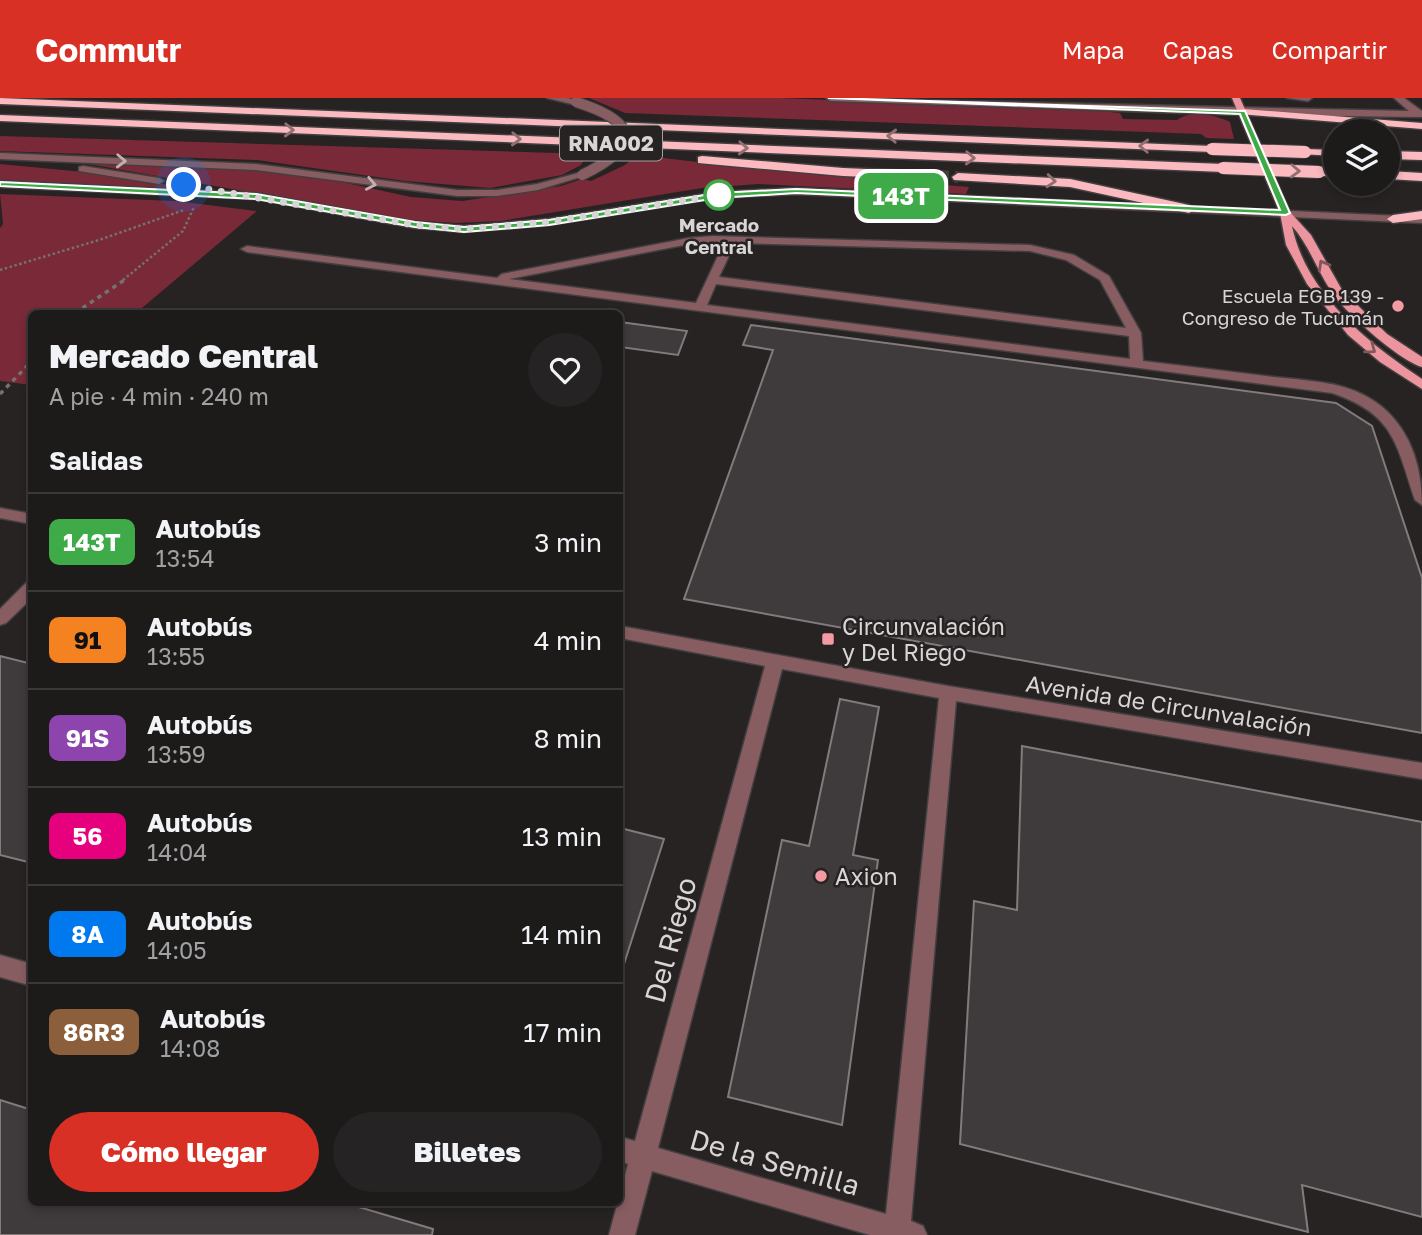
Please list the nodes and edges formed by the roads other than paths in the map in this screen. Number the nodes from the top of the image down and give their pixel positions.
1 (551, 98) edge
2 (830, 98) edge
3 (1236, 98) edge
4 (1291, 98) edge
5 (1308, 98) edge
6 (1398, 98) edge
7 (299, 100) dead end
8 (979, 100) edge
9 (0, 101) edge
10 (1364, 106) dead end
11 (1243, 112) junction
12 (1322, 114) junction
13 (1373, 114) junction
14 (1420, 114) edge
15 (0, 118) edge
16 (457, 119) junction
17 (1422, 126) edge
18 (242, 128) junction
19 (0, 130) edge
20 (590, 142) junction
21 (1323, 153) edge
22 (1400, 155) edge
23 (2, 156) edge
24 (1422, 156) edge
25 (1323, 172) edge
26 (937, 176) tunnel mouth
27 (1400, 176) edge
28 (958, 177) tunnel mouth
29 (1422, 177) edge
30 (0, 184) edge
31 (256, 196) junction
32 (1189, 209) junction
33 (1286, 213) junction
34 (1422, 218) edge
35 (1393, 219) joint
36 (730, 239) junction
37 (247, 249) dead end
38 (488, 280) junction
39 (712, 280) junction
40 (700, 307) junction
41 (1135, 332) junction
42 (1137, 363) junction
43 (1422, 363) edge
44 (1422, 385) edge
45 (1422, 500) edge
46 (0, 513) edge
47 (28, 518) edge
48 (28, 591) edge
49 (0, 619) edge
50 (623, 633) edge
51 (775, 661) junction
52 (948, 693) junction
53 (1422, 771) edge
54 (0, 966) edge
55 (28, 974) edge
56 (631, 1152) edge
57 (903, 1234) edge
58 (622, 1235) edge

23 -> 1 street, bridge
2 - 8 street
3 - 11 main road
4 - 5 street
5 - 12 street
6 - 14 street
7 - 16 highway
8 - 11 street
9 - 16 highway, RNA002
10 - 13 street
11 - 12 street
11 - 17 highway
11 - 33 main road
12 - 13 street
13 - 14 street
15 - 18 highway, RNA002
21 -> 16 highway, RNA002, bridge
18 - 19 highway
18 -> 20 highway, RNA002
20 -> 25 highway, RNA002, bridge
20 - 26 highway
22 - 24 highway
23 - 31 street
27 - 29 highway
28 -> 32 highway
30 - 31 street
31 - 32 street
32 - 33 street
33 - 35 street
43 -> 33 main road
33 -> 44 main road
34 - 35 highway
36 - 38 street
36 - 39 street
36 - 41 street
37 - 38 street
38 - 40 street
39 - 40 street
39 - 41 street
40 - 42 street
41 - 42 street
42 - 45 street
46 - 47 street
48 - 49 street
50 - 51 street, Avenida de Circunvalación
51 - 52 street, Avenida de Circunvalación
51 - 56 street, Del Riego
52 - 53 street, Avenida de Circunvalación
52 - 57 street
54 - 55 street
56 - 57 street, De la Semilla
56 - 58 street, Del Riego

